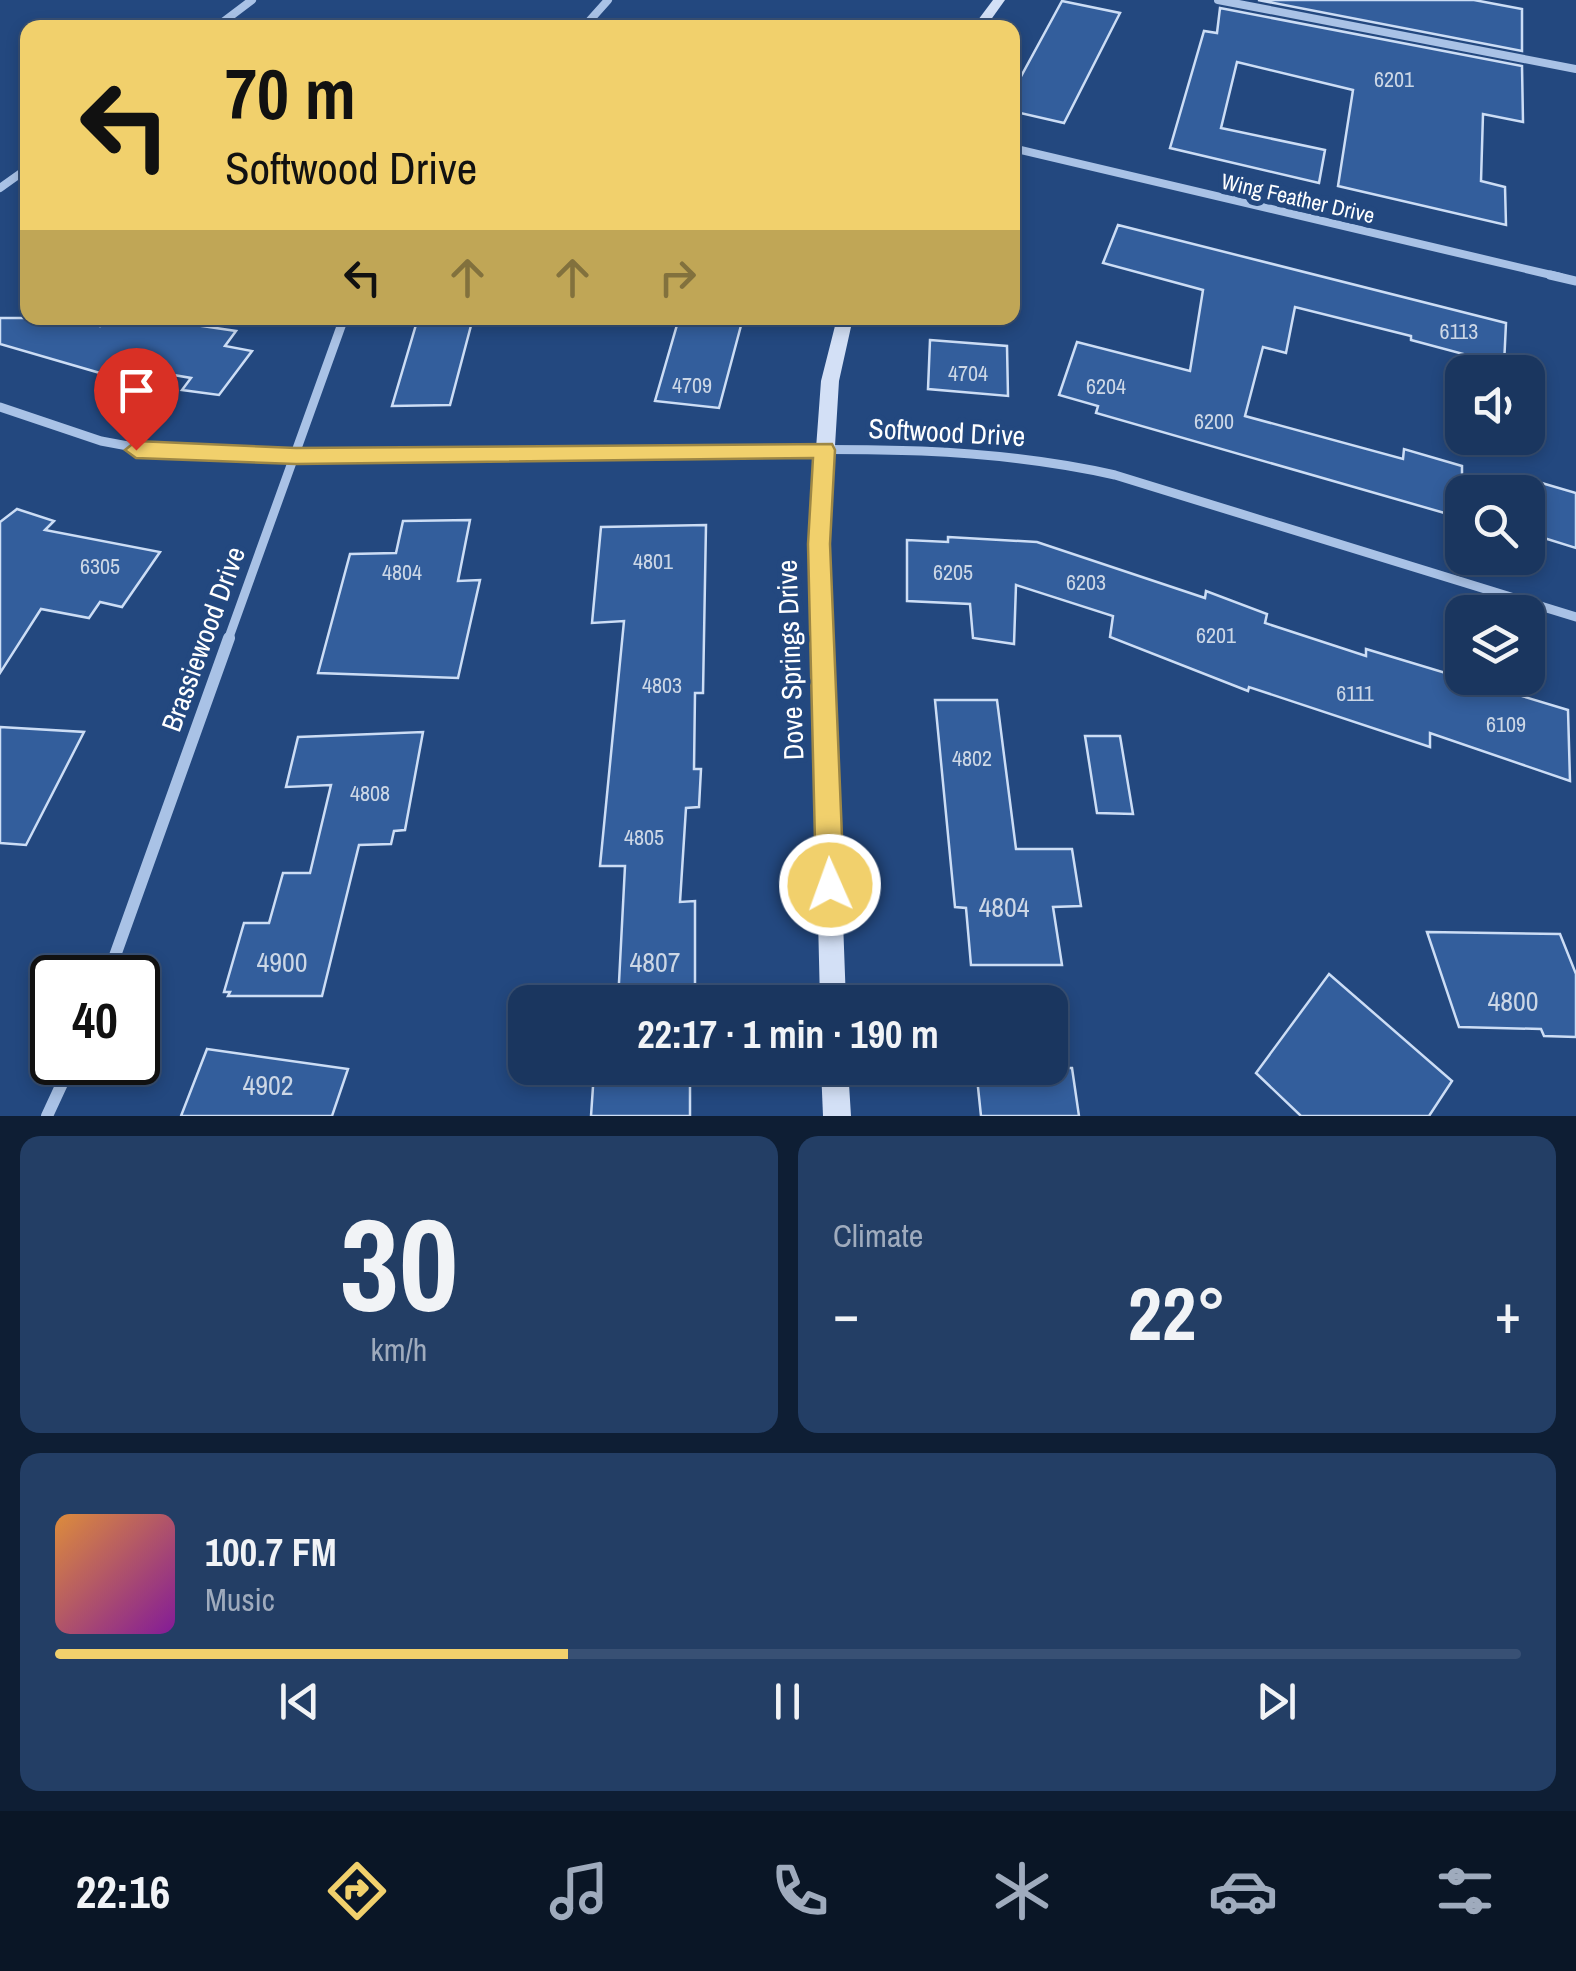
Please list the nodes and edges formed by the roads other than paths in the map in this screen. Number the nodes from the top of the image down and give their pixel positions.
1 (252, 0) edge
2 (608, 0) edge
3 (1218, 0) edge
4 (226, 20) edge
5 (589, 20) edge
6 (1576, 69) edge
7 (1020, 150) edge
8 (1576, 281) edge
9 (342, 325) edge
10 (843, 325) edge
11 (0, 407) edge
12 (824, 450) junction
13 (296, 456) junction
14 (1576, 616) edge
15 (115, 955) edge
16 (833, 985) edge
17 (61, 1085) edge
18 (836, 1085) edge
19 (47, 1116) edge
20 (837, 1116) edge

1 - 4 street
2 - 5 street
3 - 6 street
7 - 8 street, Wing Feather Drive
9 - 13 street, Brassiewood Drive
10 - 12 street, Dove Springs Drive
11 - 13 street, Softwood Drive
12 - 13 street, Softwood Drive
12 - 14 street, Softwood Drive
12 - 16 street, Dove Springs Drive
13 - 15 street, Brassiewood Drive
17 - 19 street
18 - 20 street

